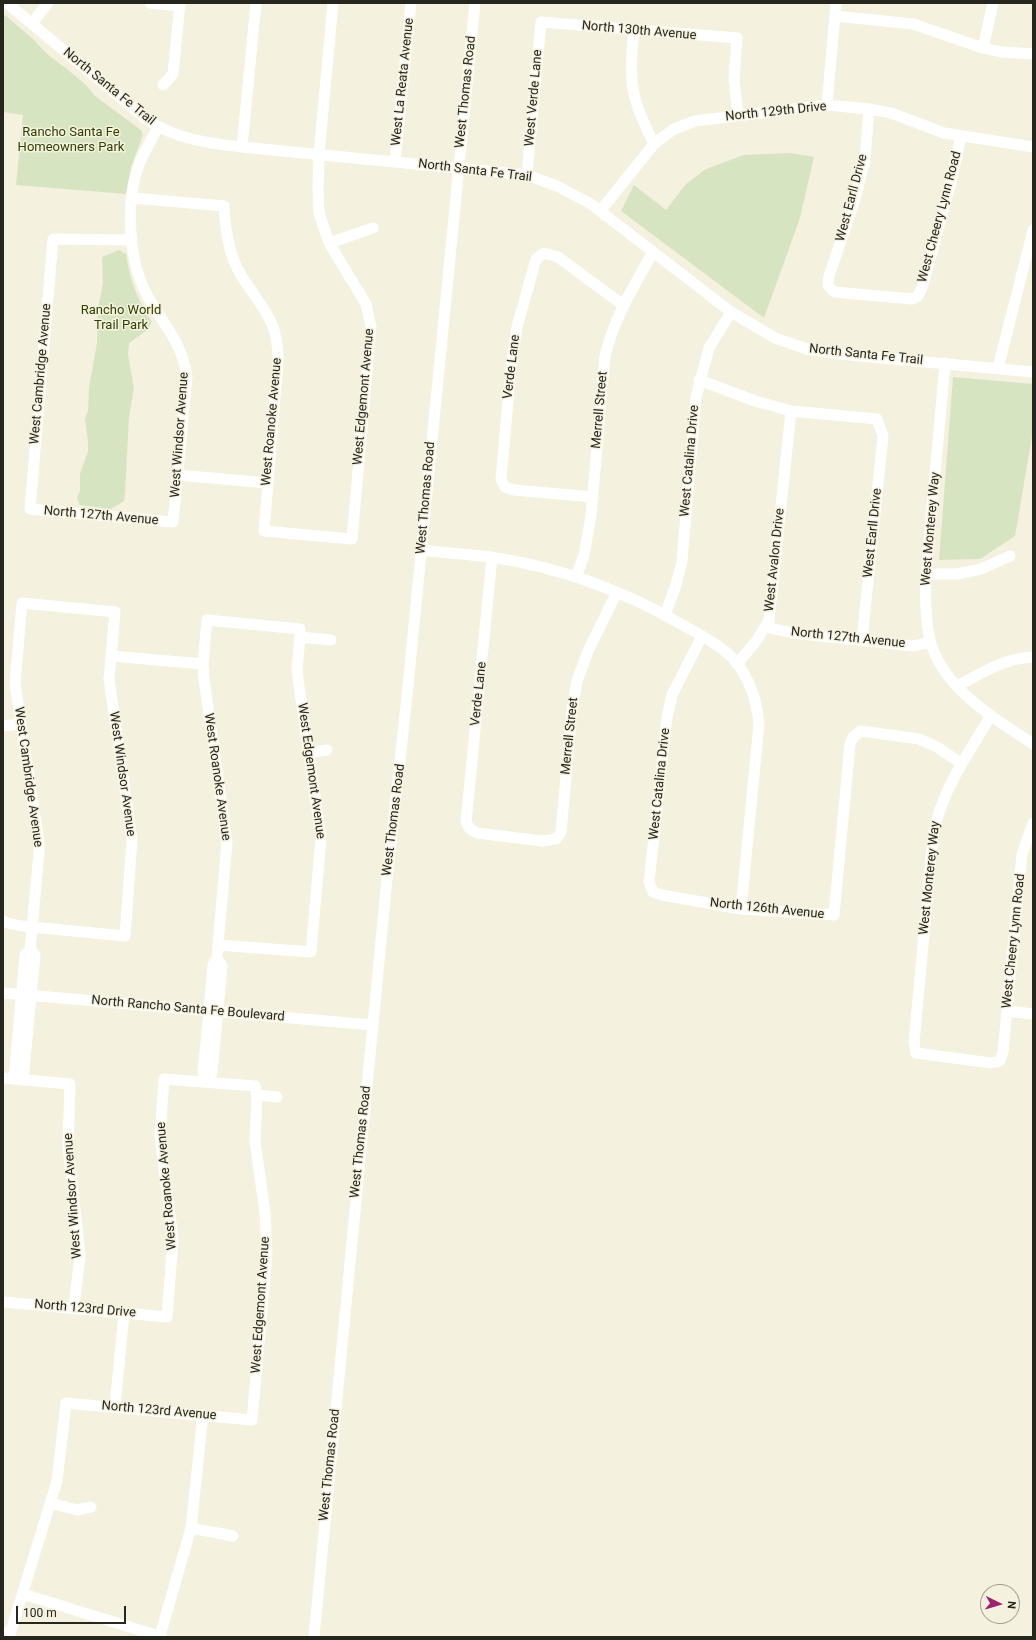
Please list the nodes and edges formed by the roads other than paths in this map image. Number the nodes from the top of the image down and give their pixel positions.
1 (7, 3) edge
2 (48, 3) edge
3 (150, 3) edge
4 (256, 3) edge
5 (333, 3) edge
6 (411, 3) edge
7 (475, 3) edge
8 (836, 3) edge
9 (993, 3) edge
10 (180, 4) edge
11 (835, 16) junction
12 (541, 22) joint
13 (32, 23) junction
14 (634, 31) junction
15 (983, 48) junction
16 (1033, 54) edge
17 (163, 85) dead end
18 (827, 106) junction
19 (869, 109) junction
20 (738, 115) junction
21 (158, 127) junction
22 (961, 136) junction
23 (654, 144) junction
24 (242, 147) junction
25 (1033, 147) edge
26 (319, 154) junction
27 (395, 162) junction
28 (458, 168) junction
29 (527, 175) junction
30 (133, 198) junction
31 (601, 210) junction
32 (373, 228) dead end
33 (1033, 230) edge
34 (131, 240) junction
35 (329, 243) junction
36 (653, 252) junction
37 (918, 296) joint
38 (623, 305) junction
39 (731, 312) junction
40 (945, 363) junction
41 (998, 368) junction
42 (1033, 372) edge
43 (699, 380) junction
44 (791, 411) junction
45 (178, 475) junction
46 (268, 483) junction
47 (593, 496) junction
48 (30, 509) joint
49 (173, 522) joint
50 (264, 531) joint
51 (421, 550) junction
52 (1010, 556) dead end
53 (492, 557) junction
54 (926, 574) junction
55 (576, 577) junction
56 (617, 592) junction
57 (22, 603) joint
58 (665, 615) junction
59 (766, 628) junction
60 (702, 636) junction
61 (300, 638) junction
62 (331, 640) dead end
63 (862, 640) junction
64 (930, 642) junction
65 (111, 656) junction
66 (1033, 657) edge
67 (203, 664) junction
68 (737, 664) junction
69 (957, 686) junction
70 (990, 717) junction
71 (21, 724) junction
72 (3, 726) edge
73 (1033, 744) edge
74 (327, 750) dead end
75 (308, 753) junction
76 (962, 764) junction
77 (1033, 823) edge
78 (556, 839) joint
79 (653, 892) joint
80 (742, 909) junction
81 (3, 921) edge
82 (32, 927) junction
83 (218, 945) junction
84 (3, 993) edge
85 (26, 995) junction
86 (213, 1011) junction
87 (1007, 1011) junction
88 (1033, 1014) edge
89 (372, 1025) junction
90 (1000, 1061) joint
91 (13, 1079) edge
92 (207, 1082) junction
93 (257, 1095) junction
94 (277, 1097) dead end
95 (3, 1302) edge
96 (74, 1308) junction
97 (124, 1313) junction
98 (167, 1317) joint
99 (115, 1407) junction
100 (203, 1416) junction
101 (252, 1420) joint
102 (50, 1503) junction
103 (91, 1507) dead end
104 (191, 1528) junction
105 (233, 1536) dead end
106 (23, 1594) junction
107 (7, 1633) edge
108 (161, 1637) edge
109 (314, 1637) edge

1 - 13 street, North Santa Fe Trail
2 - 13 street
3 - 10 street
4 - 24 street
5 - 26 street, West Edgemont Avenue
6 - 27 street, West La Reata Avenue
7 - 28 street, West Thomas Road
8 - 11 street
9 - 15 street
10 - 17 street
11 - 15 street
11 - 18 street
12 - 14 street, North 130th Avenue
12 - 29 street, West Verde Lane
13 - 21 street, North Santa Fe Trail
14 - 20 street, North 130th Avenue
14 - 23 street
15 - 16 street
18 - 19 street, North 129th Drive
18 - 20 street, North 129th Drive
19 - 22 street, North 129th Drive
19 - 37 street, West Earll Drive
20 - 23 street, North 129th Drive
21 - 24 street, North Santa Fe Trail
21 - 30 street, West Windsor Avenue
22 - 25 street, North 129th Drive
22 - 37 street, West Cheery Lynn Road
23 - 31 street, North 129th Drive
24 - 26 street, North Santa Fe Trail
26 - 27 street, North Santa Fe Trail
26 - 35 street, West Edgemont Avenue
27 - 28 street, North Santa Fe Trail
28 - 29 street, North Santa Fe Trail
28 - 51 street, West Thomas Road
29 - 31 street, North Santa Fe Trail
30 - 34 street, West Windsor Avenue
30 - 46 street, West Roanoke Avenue
31 - 36 street, North Santa Fe Trail
32 - 35 street
33 - 41 street
34 - 45 street, West Windsor Avenue
34 - 48 street, West Cambridge Avenue
35 - 50 street, West Edgemont Avenue
36 - 38 street, Merrell Street
36 - 39 street, North Santa Fe Trail
38 - 47 street, Merrell Street
38 - 47 street, Verde Lane
39 - 40 street, North Santa Fe Trail
39 - 43 street, West Catalina Drive
40 - 41 street, North Santa Fe Trail
40 - 54 street, West Monterey Way
41 - 42 street, North Santa Fe Trail
43 - 44 street
43 - 58 street, West Catalina Drive
44 - 59 street, West Avalon Drive
44 - 63 street, West Earll Drive
45 - 46 street
45 - 49 street, West Windsor Avenue
46 - 50 street, West Roanoke Avenue
47 - 55 street, Merrell Street
48 - 49 street, North 127th Avenue
51 - 53 street
51 - 89 street, West Thomas Road
52 - 54 street
53 - 55 street
53 - 78 street, Verde Lane
54 - 64 street, West Monterey Way
55 - 56 street
56 - 58 street
56 - 78 street, Merrell Street
57 - 65 street, West Windsor Avenue
57 - 71 street, West Cambridge Avenue
58 - 60 street
59 - 63 street, North 127th Avenue
59 - 68 street, West Avalon Drive
60 - 68 street
60 - 79 street, West Catalina Drive
61 - 62 street
61 - 67 street, West Roanoke Avenue
61 - 75 street, West Edgemont Avenue
63 - 64 street, North 127th Avenue
64 - 69 street, West Monterey Way
65 - 67 street
65 - 82 street, West Windsor Avenue
66 - 69 street
67 - 83 street, West Roanoke Avenue
68 - 80 street
69 - 70 street, West Monterey Way
70 - 73 street, West Monterey Way
70 - 76 street, West Monterey Way
71 - 72 street
71 - 82 street, West Cambridge Avenue
74 - 75 street
75 - 83 street, West Edgemont Avenue
76 - 80 street, North 126th Avenue
76 - 90 street, West Monterey Way
77 - 87 street, West Cheery Lynn Road
79 - 80 street, North 126th Avenue
81 - 82 street
82 - 85 street, West Cambridge Avenue
83 - 86 street, West Roanoke Avenue
84 - 85 street, North Rancho Santa Fe Boulevard
85 - 86 street, North Rancho Santa Fe Boulevard
85 - 91 street
86 - 89 street, North Rancho Santa Fe Boulevard
86 - 92 street, West Roanoke Avenue
87 - 88 street
87 - 90 street, West Cheery Lynn Road
89 - 109 street, West Thomas Road
91 - 96 street, West Windsor Avenue
92 - 93 street
92 - 98 street, West Roanoke Avenue
93 - 94 street
93 - 101 street, West Edgemont Avenue
95 - 96 street, North 123rd Drive
96 - 97 street, North 123rd Drive
97 - 98 street, North 123rd Drive
97 - 99 street
99 - 100 street, North 123rd Avenue
99 - 102 street, North 123rd Avenue
100 - 101 street, North 123rd Avenue
100 - 104 street
102 - 103 street
102 - 106 street
104 - 105 street
104 - 108 street
106 - 107 street
106 - 108 street

